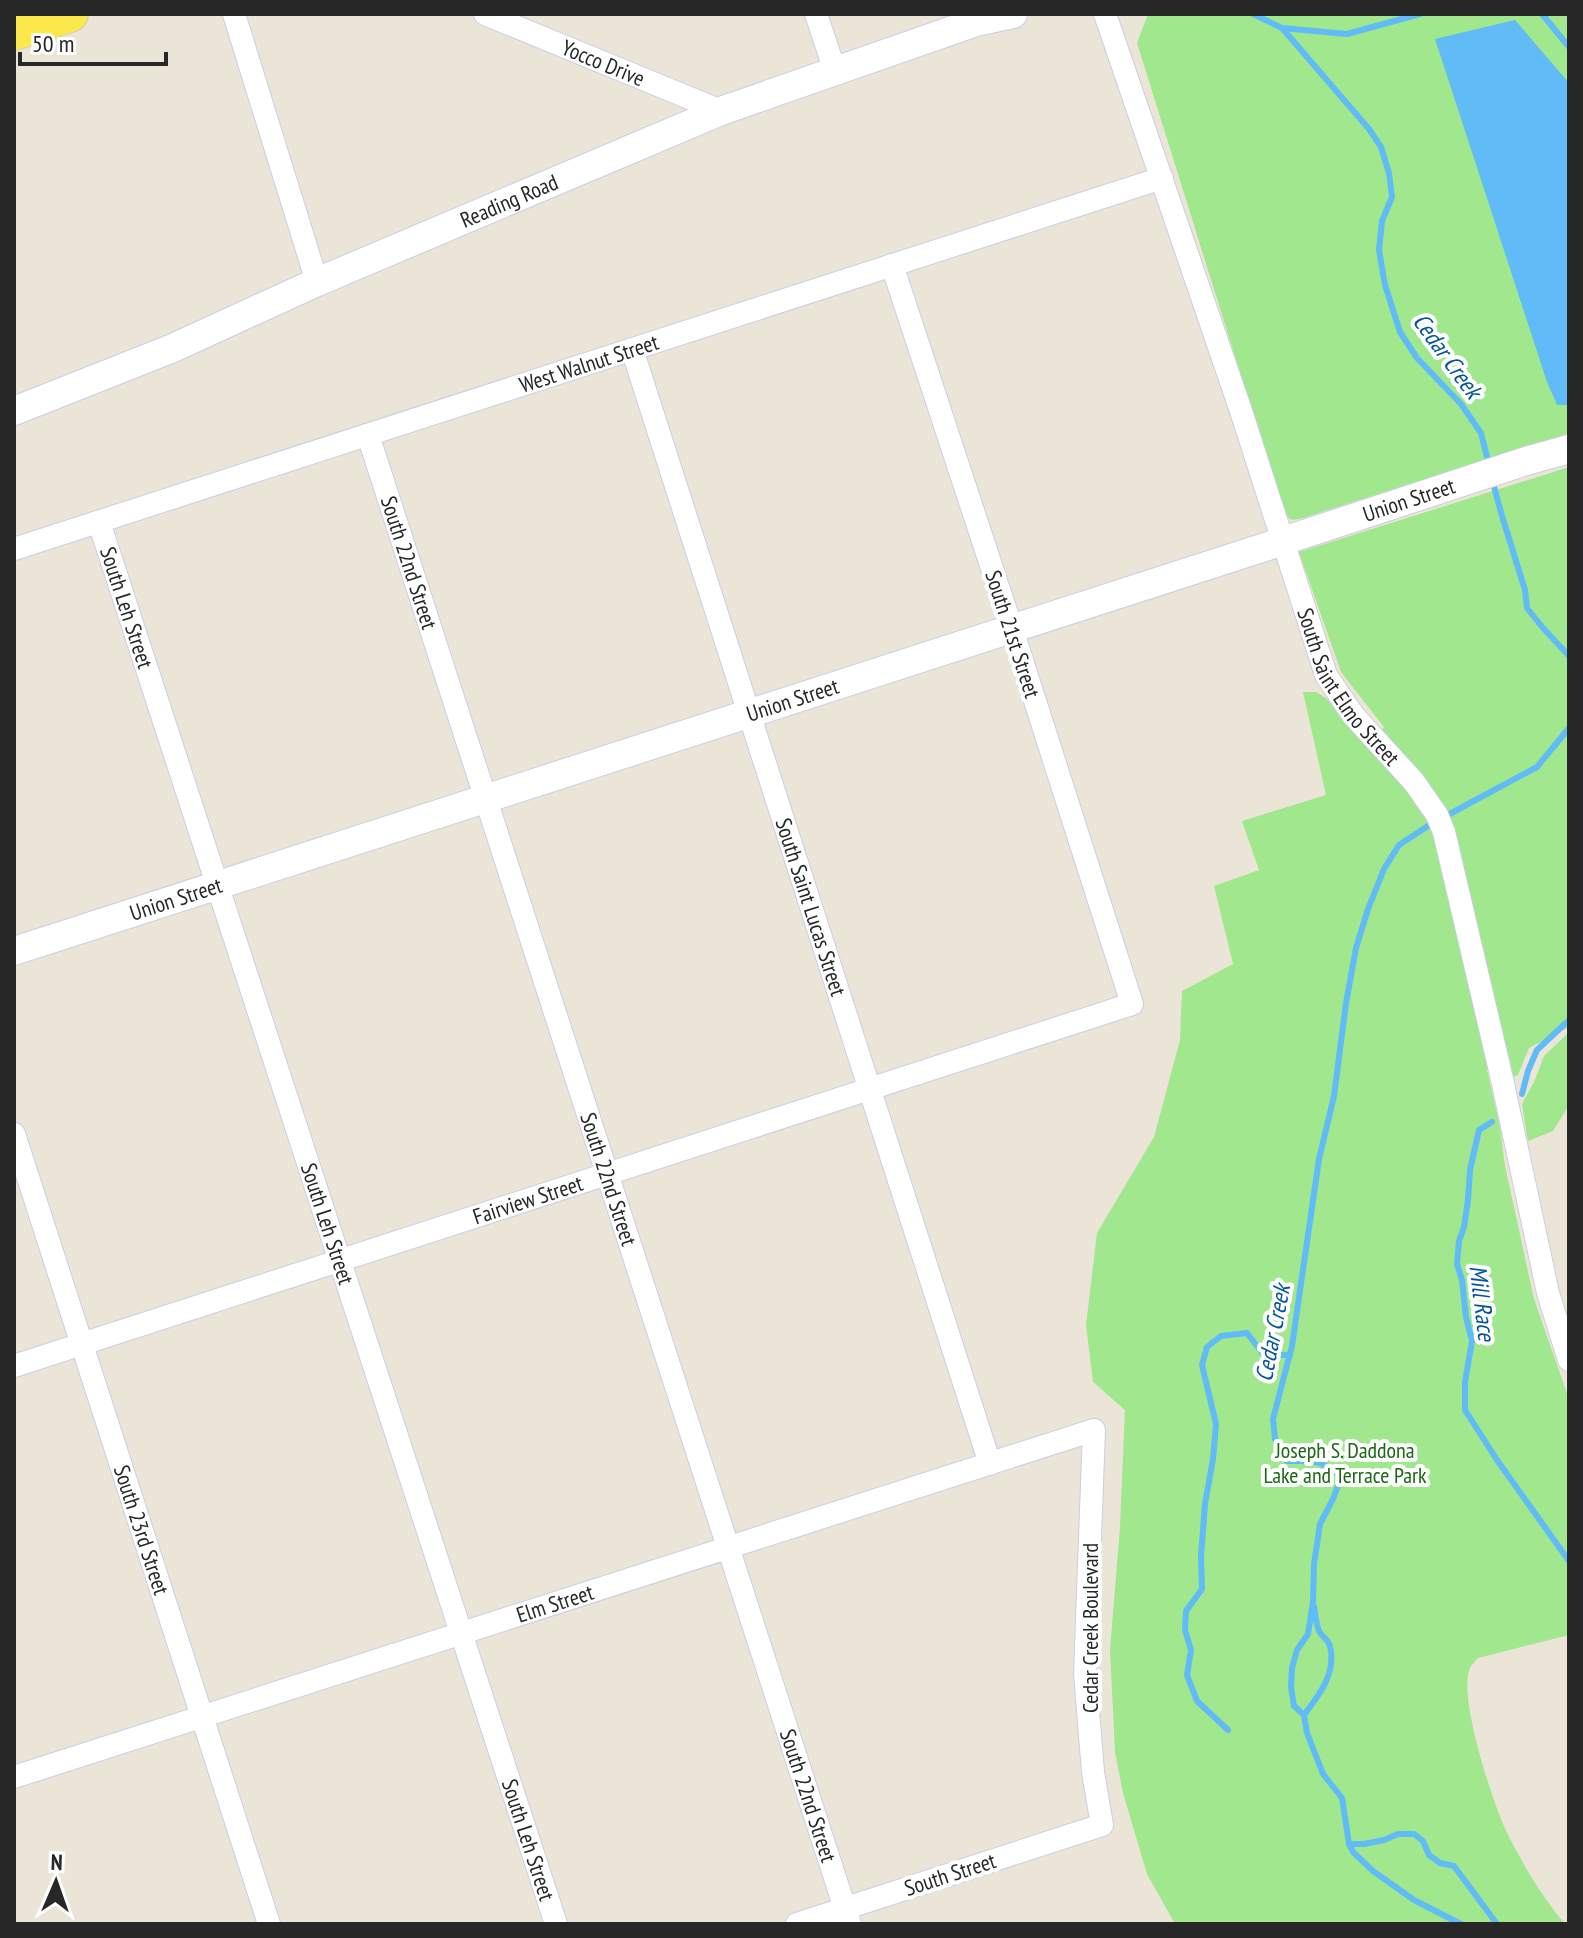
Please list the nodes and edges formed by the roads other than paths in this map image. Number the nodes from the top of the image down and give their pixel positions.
1 (70, 14) edge
2 (234, 14) edge
3 (485, 14) edge
4 (816, 14) edge
5 (1013, 14) edge
6 (1105, 14) edge
7 (14, 32) edge
8 (835, 71) junction
9 (721, 111) junction
10 (1162, 178) junction
11 (892, 265) junction
12 (317, 282) junction
13 (632, 349) junction
14 (14, 411) edge
15 (368, 435) junction
16 (1569, 449) edge
17 (99, 522) junction
18 (1283, 541) junction
19 (14, 549) edge
20 (1012, 629) junction
21 (748, 714) junction
22 (486, 799) junction
23 (217, 885) junction
24 (14, 951) edge
25 (1132, 1004) joint
26 (869, 1089) junction
27 (14, 1134) edge
28 (607, 1174) junction
29 (340, 1260) junction
30 (82, 1344) junction
31 (1569, 1360) edge
32 (14, 1366) edge
33 (1094, 1430) joint
34 (990, 1464) junction
35 (727, 1548) junction
36 (461, 1634) junction
37 (202, 1717) junction
38 (14, 1777) edge
39 (1102, 1825) joint
40 (847, 1916) edge
41 (269, 1924) edge
42 (556, 1924) edge
43 (797, 1924) edge

1 - 7 main road
2 - 12 street
3 - 9 street, Yocco Drive
4 - 8 street
5 - 8 street, Reading Road
6 - 10 street, South Saint Elmo Street
8 - 9 street, Reading Road
9 - 12 street, Reading Road
10 - 11 street, West Walnut Street
10 - 18 street, South Saint Elmo Street
11 - 13 street, West Walnut Street
11 - 20 street, South 21st Street
12 - 14 street, Reading Road
13 - 15 street, West Walnut Street
13 - 21 street, South Saint Lucas Street
15 - 17 street, West Walnut Street
15 - 22 street, South 22nd Street
16 - 18 street, Union Street
17 - 19 street, West Walnut Street
17 - 23 street, South Leh Street
18 - 20 street, Union Street
18 - 31 street, South Saint Elmo Street
20 - 21 street, Union Street
20 - 25 street, South 21st Street
21 - 22 street, Union Street
21 - 26 street, South Saint Lucas Street
22 - 23 street, Union Street
22 - 28 street, South 22nd Street
23 - 24 street, Union Street
23 - 29 street, South Leh Street
25 - 26 street, Fairview Street
26 - 28 street, Fairview Street
26 - 34 street, South Saint Lucas Street
27 - 30 street, South 23rd Street
28 - 29 street, Fairview Street
28 - 35 street, South 22nd Street
29 - 30 street, Fairview Street
29 - 36 street, South Leh Street
30 - 32 street, Fairview Street
30 - 37 street, South 23rd Street
33 - 34 street, Elm Street
33 - 39 street, Cedar Creek Boulevard
34 - 35 street, Elm Street
35 - 36 street, Elm Street
35 - 40 street, South 22nd Street
36 - 37 street, Elm Street
36 - 42 street, South Leh Street
37 - 38 street, Elm Street
37 - 41 street, South 23rd Street
39 - 40 street, South Street
40 - 43 street, South Street

